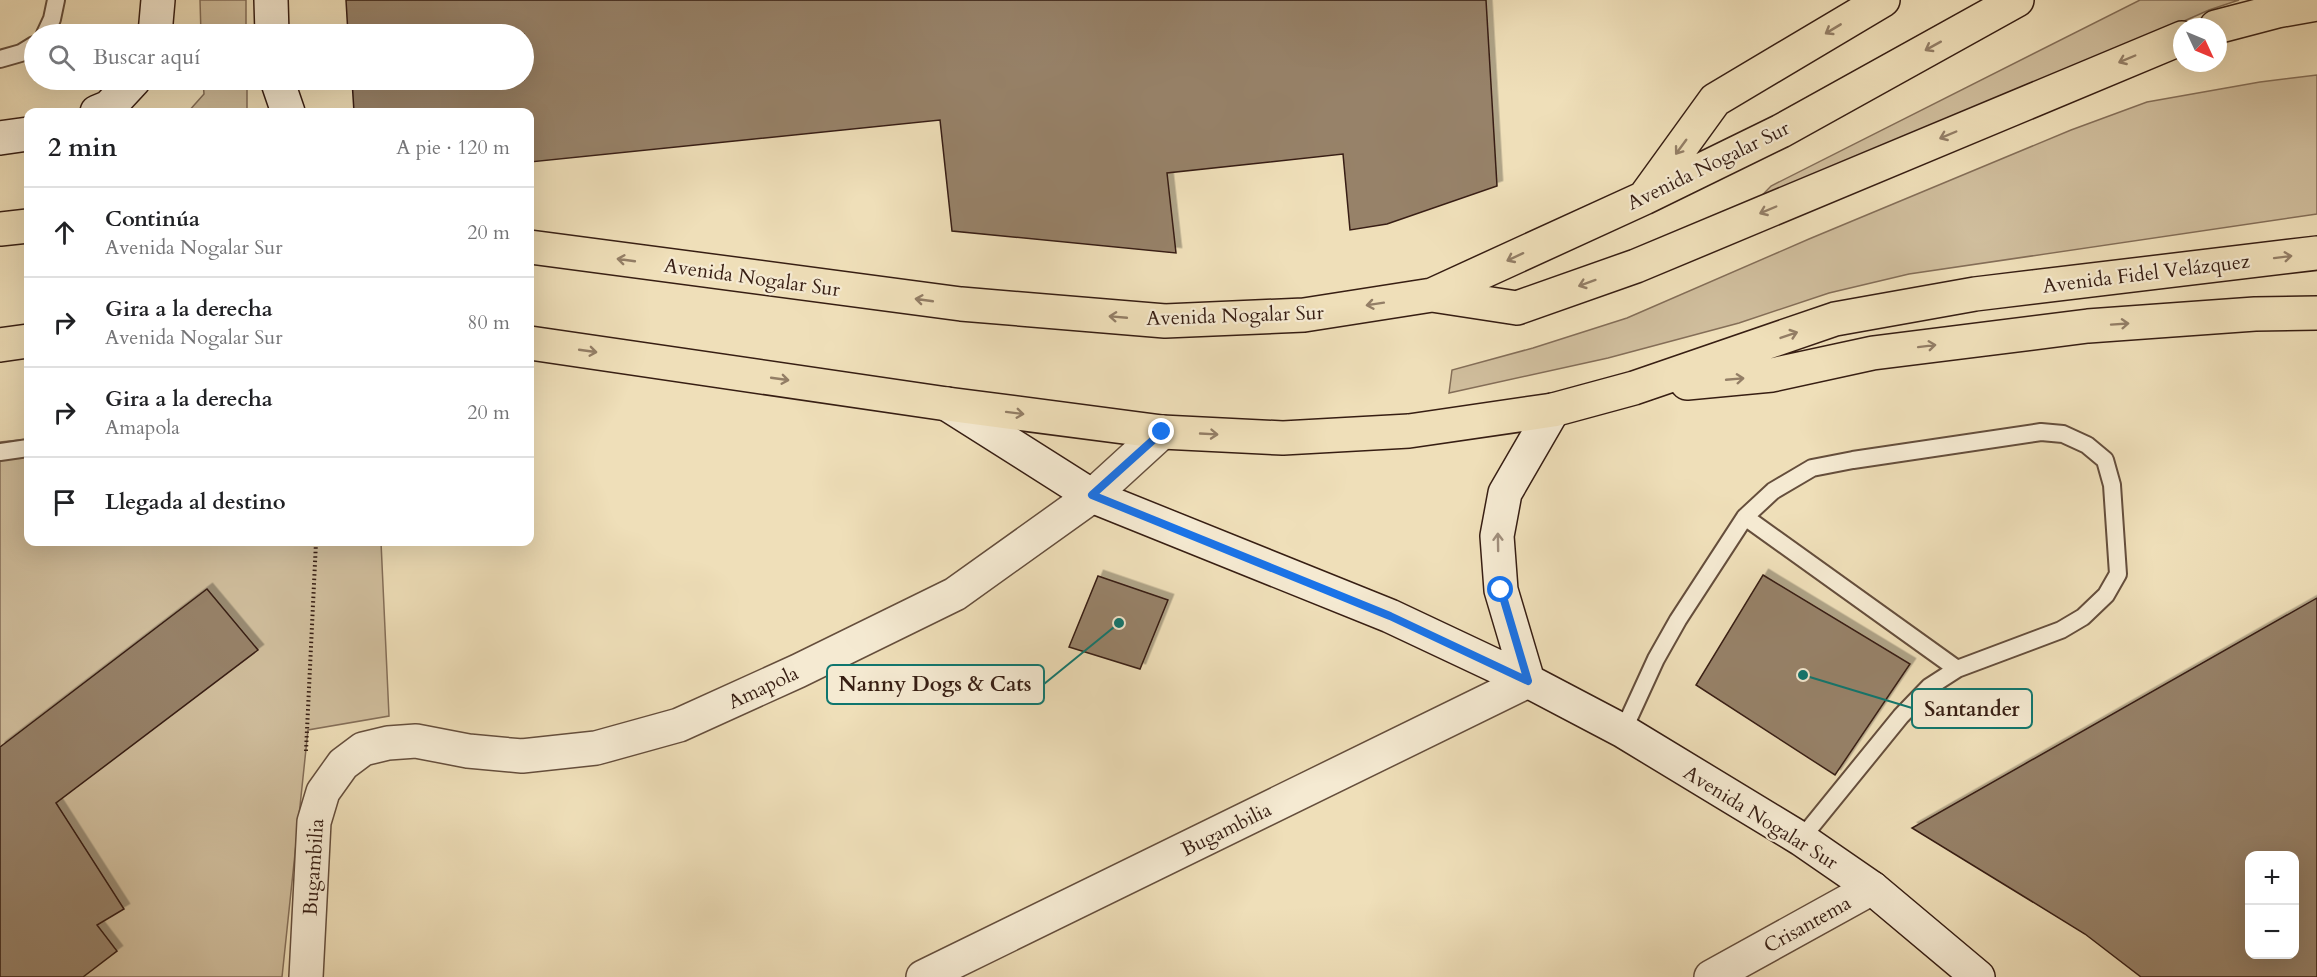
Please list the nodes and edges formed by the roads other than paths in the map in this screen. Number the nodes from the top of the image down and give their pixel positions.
1 (56, 0) edge
2 (158, 0) edge
3 (271, 0) edge
4 (1883, 0) edge
5 (2017, 0) edge
6 (2317, 4) edge
7 (50, 24) edge
8 (156, 24) edge
9 (272, 24) edge
10 (2227, 24) edge
11 (2173, 42) edge
12 (24, 51) edge
13 (0, 59) edge
14 (125, 90) edge
15 (280, 90) edge
16 (107, 108) edge
17 (287, 108) edge
18 (24, 135) edge
19 (0, 138) edge
20 (1644, 198) junction
21 (24, 226) edge
22 (0, 229) edge
23 (534, 248) edge
24 (2317, 253) edge
25 (1975, 294) joint
26 (1432, 295) junction
27 (2317, 313) edge
28 (24, 342) edge
29 (534, 344) edge
30 (0, 345) edge
31 (1635, 388) junction
32 (947, 404) junction
33 (1552, 410) junction
34 (1162, 432) junction
35 (24, 449) edge
36 (0, 452) edge
37 (1092, 495) junction
38 (1745, 517) junction
39 (1957, 669) junction
40 (1528, 681) junction
41 (1623, 731) junction
42 (343, 764) joint
43 (1801, 839) junction
44 (1872, 888) junction
45 (306, 977) edge
46 (923, 977) edge
47 (1711, 977) edge
48 (1978, 977) edge

1 - 7 lane
2 - 8 street
3 - 9 street
4 -> 20 highway
5 -> 20 highway, Avenida Nogalar Sur
6 - 10 highway
11 -> 26 highway
12 - 13 lane
14 - 16 street
15 - 17 street
18 - 19 street
20 -> 26 highway, Avenida Nogalar Sur
21 - 22 highway
26 -> 23 highway, Avenida Nogalar Sur
25 -> 24 highway, Avenida Fidel Velázquez
31 -> 25 highway, Avenida Nogalar Sur
31 -> 27 highway
28 - 30 highway
29 -> 32 highway, Avenida Nogalar Sur
31 - 33 highway, Avenida Nogalar Sur
32 -> 34 highway, Avenida Nogalar Sur
32 - 37 street, Avenida Nogalar Sur
34 -> 33 highway, Avenida Nogalar Sur
40 -> 33 street
34 - 37 street, Amapola
35 - 36 lane
37 - 40 street, Avenida Nogalar Sur
37 - 42 street, Amapola
38 - 39 lane
38 - 39 lane
38 - 41 lane
39 - 43 lane
40 - 41 street, Avenida Nogalar Sur
40 - 46 street, Bugambilia
41 - 43 street, Avenida Nogalar Sur
42 - 45 street, Bugambilia
43 - 44 street, Avenida Nogalar Sur
44 - 47 street, Crisantema
44 - 48 street, Avenida Nogalar Sur

